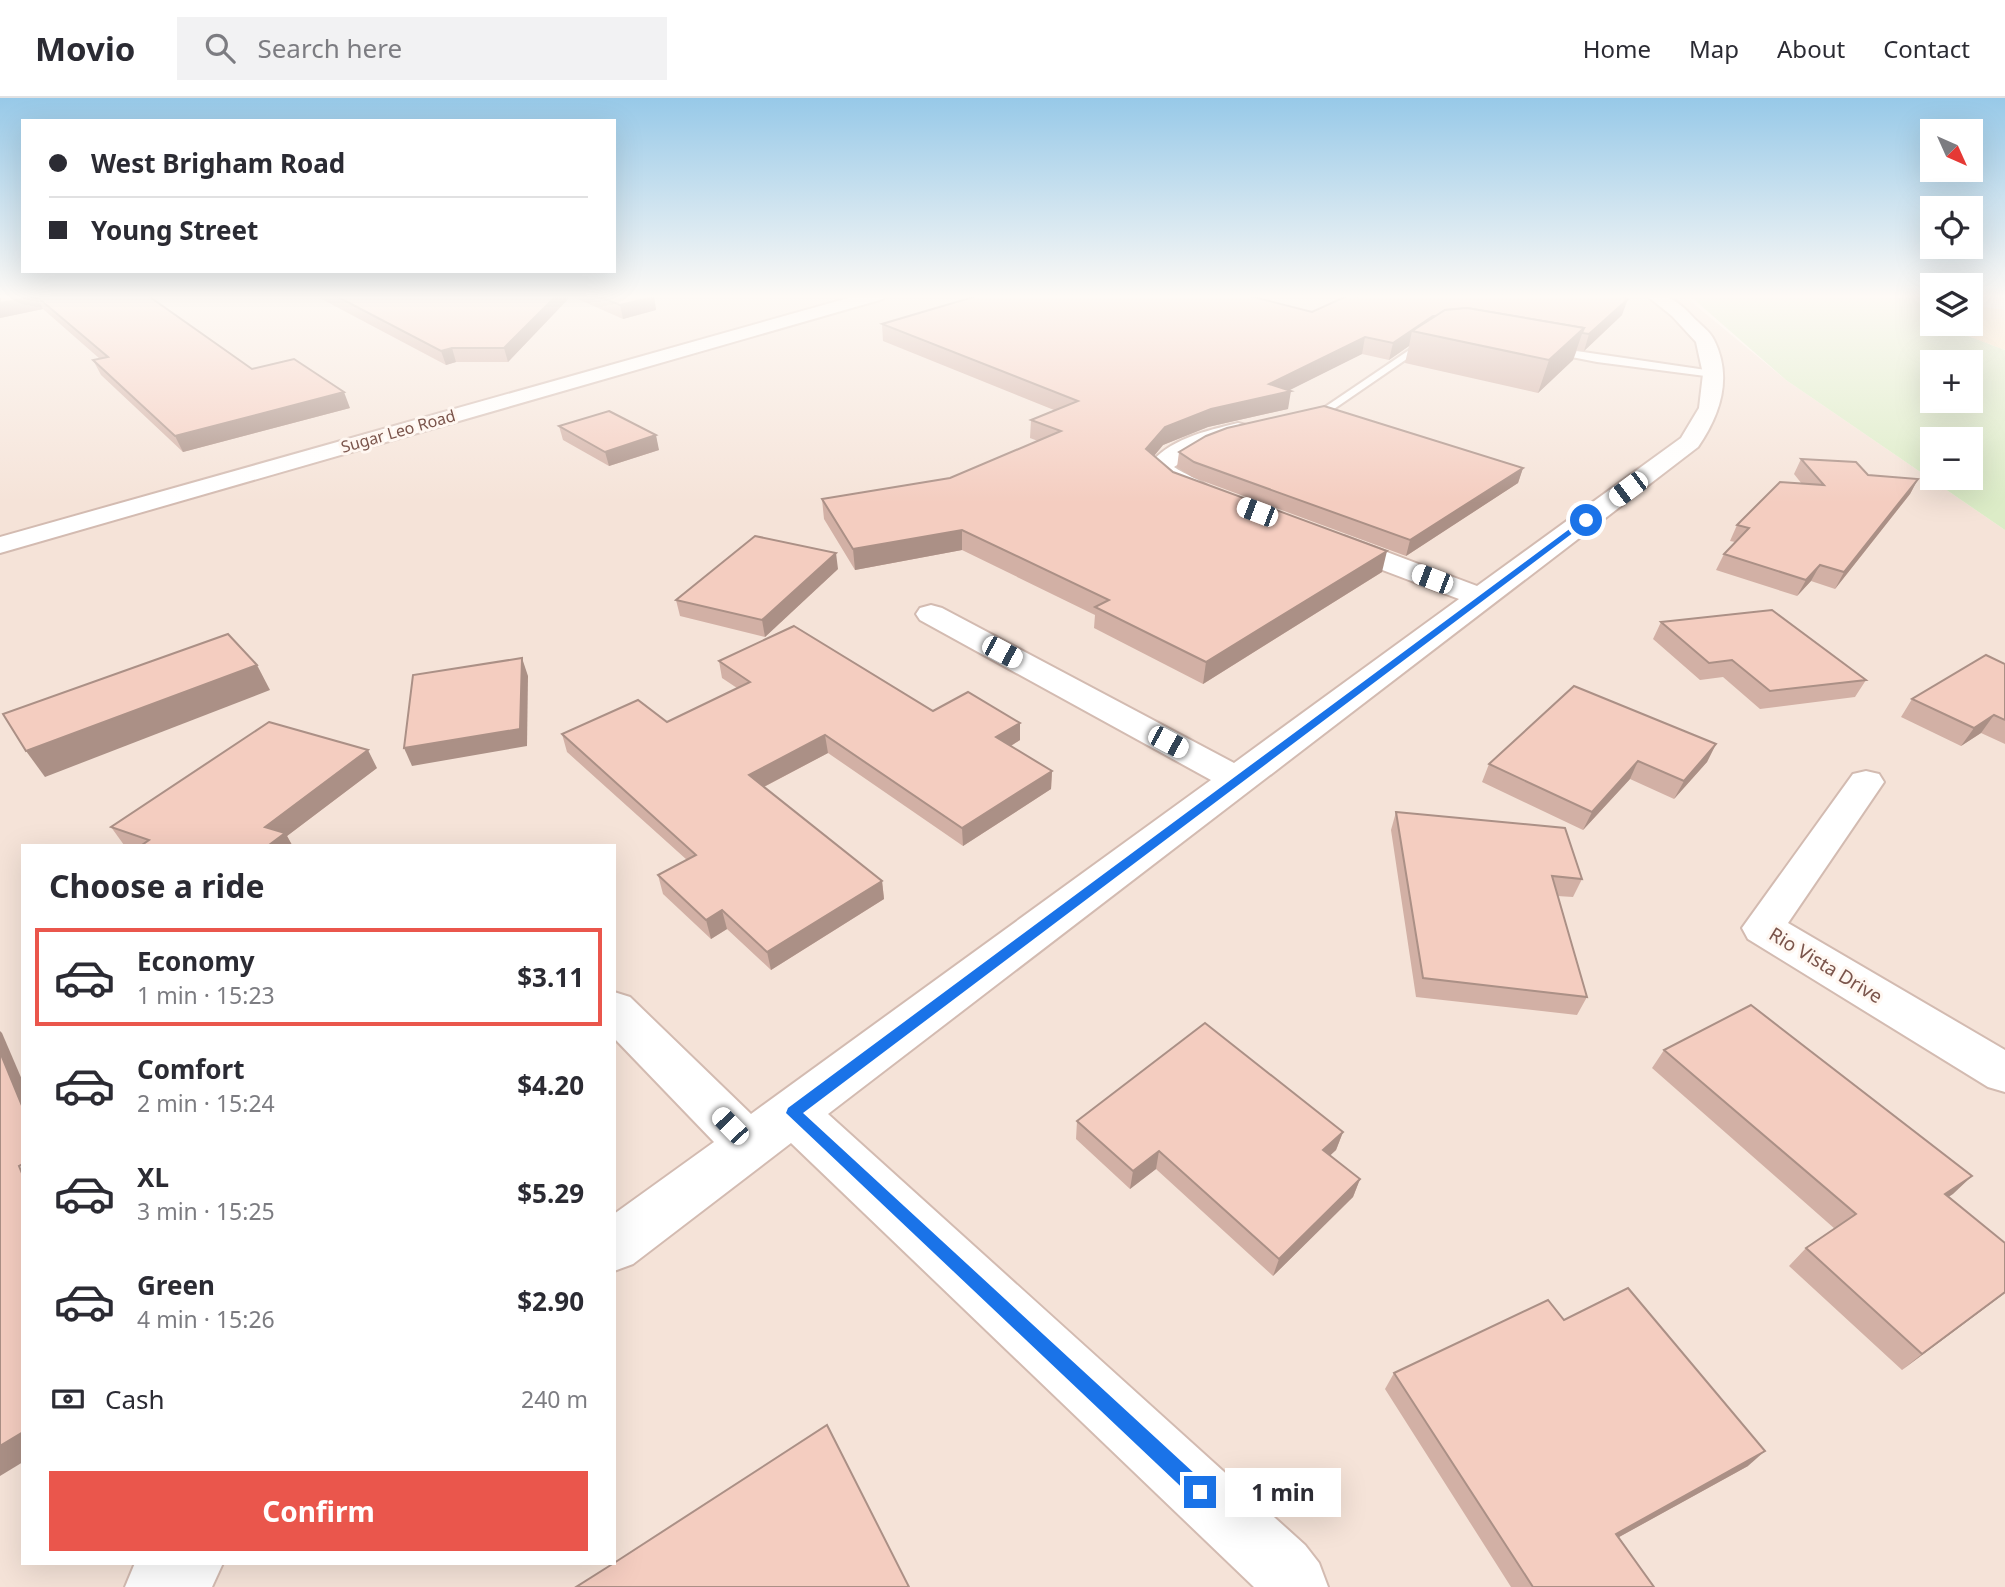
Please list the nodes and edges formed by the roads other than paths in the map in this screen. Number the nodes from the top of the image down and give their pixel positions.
1 (633, 364) edge
2 (1390, 364) edge
3 (1639, 364) edge
4 (1711, 364) edge
5 (1713, 374) junction
6 (1315, 412) edge
7 (1266, 423) edge
8 (1221, 499) edge
9 (1312, 534) edge
10 (0, 545) edge
11 (1482, 598) junction
12 (931, 614) dead end
13 (1239, 780) junction
14 (1866, 782) dead end
15 (616, 1011) edge
16 (2005, 1073) edge
17 (793, 1113) junction
18 (749, 1146) junction
19 (616, 1245) edge
20 (187, 1565) edge
21 (158, 1587) edge
22 (1295, 1587) edge

1 - 10 street, Sugar Leo Road
2 - 6 lane
3 - 5 lane
4 - 5 street
5 - 11 street
7 - 8 street
9 - 11 street
11 - 13 street
12 - 13 street
13 - 17 street
14 - 16 street, Rio Vista Drive
15 - 18 street
17 - 18 street
17 - 22 street
18 - 19 street
20 - 21 street

